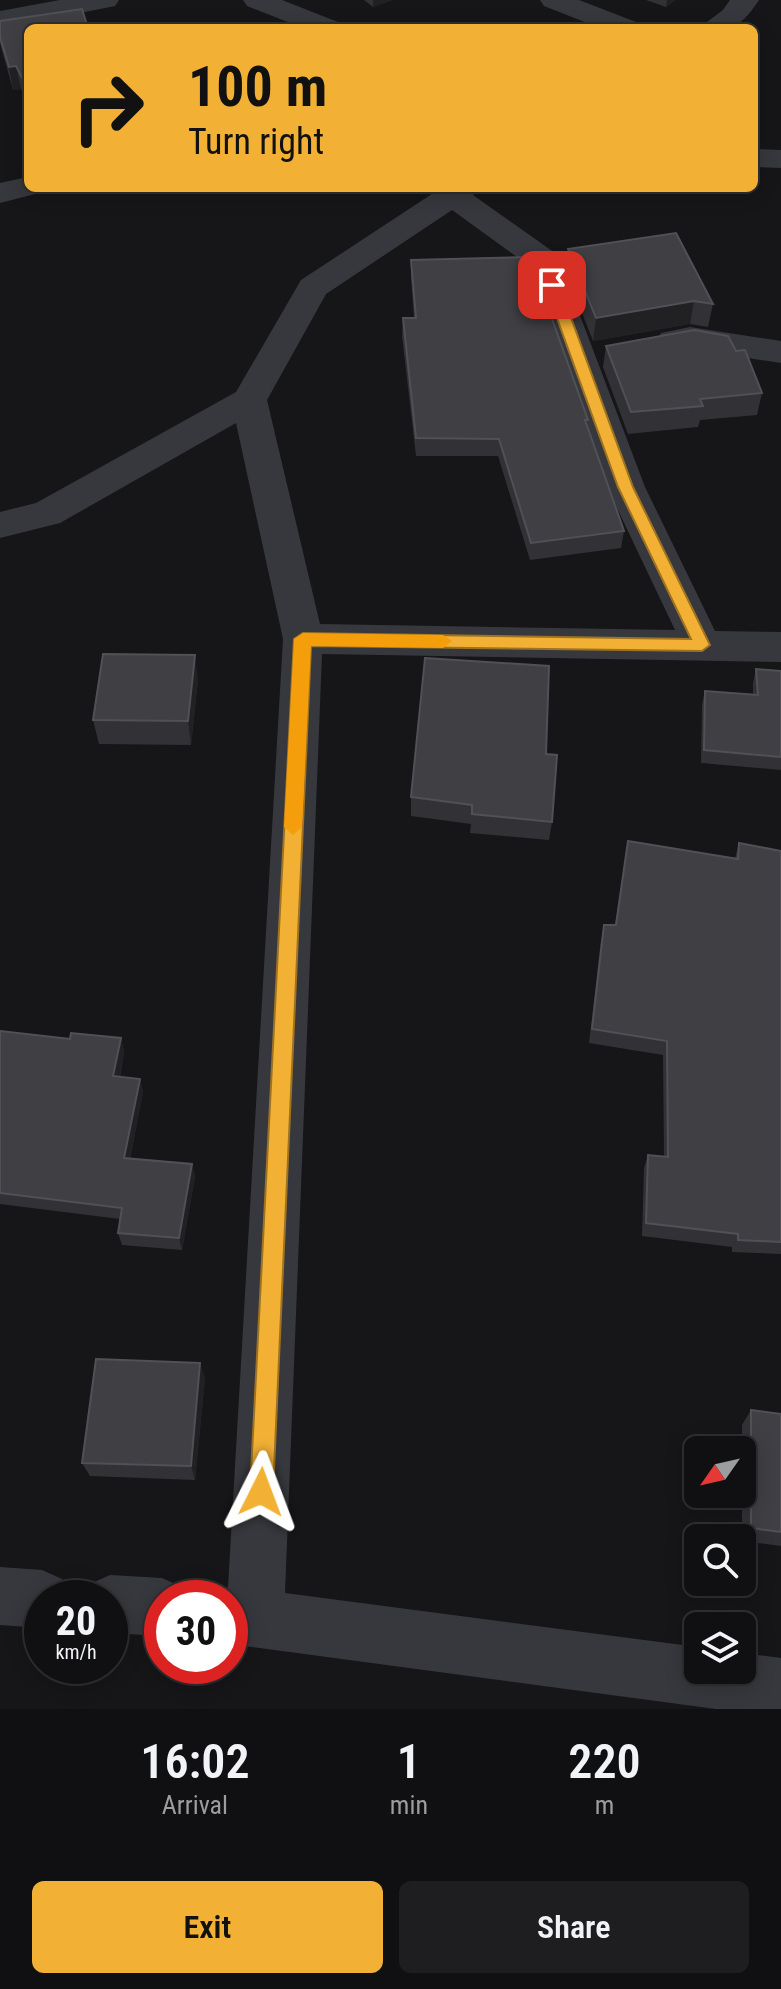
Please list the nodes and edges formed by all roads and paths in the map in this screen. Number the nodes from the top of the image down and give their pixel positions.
1 (105, 0) edge
2 (257, 0) edge
3 (554, 0) edge
4 (745, 0) edge
5 (0, 20) edge
6 (318, 24) edge
7 (616, 24) edge
8 (720, 24) edge
9 (758, 158) edge
10 (781, 159) edge
11 (24, 187) edge
12 (458, 192) edge
13 (0, 193) edge
14 (648, 346) edge
15 (781, 352) edge
16 (249, 400) junction
17 (0, 525) edge
18 (303, 639) junction
19 (702, 645) junction
20 (781, 647) edge
21 (245, 1580) edge
22 (0, 1596) edge
23 (24, 1598) edge
24 (248, 1618) edge
25 (781, 1688) edge

1 - 5 street
2 - 6 street
3 - 7 street
4 - 8 street
9 - 10 street
11 - 13 street
12 - 16 street
12 - 19 street
14 - 15 street
16 - 17 street
16 - 18 street
18 - 19 street
18 - 21 street
19 - 20 street
22 - 23 street
24 - 25 street

